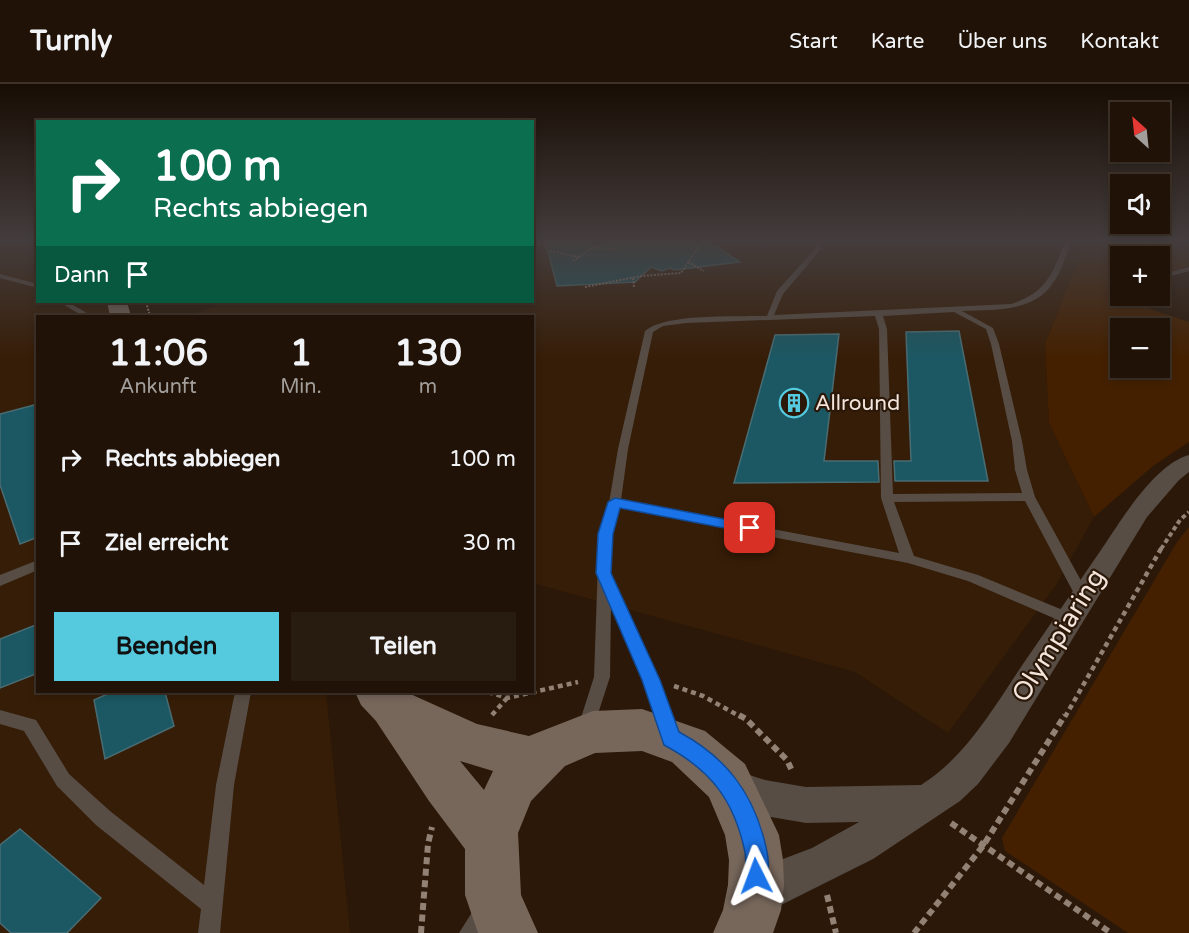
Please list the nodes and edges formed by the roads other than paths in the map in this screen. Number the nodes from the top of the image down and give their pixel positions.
1 (14, 280) edge
2 (792, 280) edge
3 (1051, 280) edge
4 (36, 285) edge
5 (65, 303) edge
6 (956, 311) junction
7 (878, 314) junction
8 (86, 315) edge
9 (770, 317) junction
10 (1189, 462) edge
11 (1029, 497) junction
12 (887, 498) junction
13 (615, 502) junction
14 (908, 559) junction
15 (36, 565) edge
16 (604, 573) junction
17 (0, 581) edge
18 (1076, 608) junction
19 (243, 693) edge
20 (385, 699) edge
21 (0, 717) edge
22 (584, 732) junction
23 (671, 738) junction
24 (534, 760) junction
25 (730, 785) junction
26 (924, 803) junction
27 (491, 840) junction
28 (212, 904) junction
29 (749, 915) edge
30 (490, 921) edge
31 (209, 933) edge

1 - 4 lane
2 - 9 lane
3 - 6 lane
5 - 8 lane
6 - 7 lane
6 - 11 lane
7 - 9 lane
7 - 12 lane
9 - 13 lane
10 - 18 street, Olympiaring
11 - 12 lane
11 - 18 lane
12 - 14 lane
13 - 14 lane
13 - 16 lane
14 - 18 lane
15 - 17 lane
16 - 22 lane
16 - 23 lane
18 - 26 street, Olympiaring
19 - 28 lane
20 - 24 street
20 - 27 street
21 - 28 lane
22 - 23 street
22 - 24 street
23 - 25 street
24 - 27 street
25 - 26 street
25 - 29 street
26 - 29 street, Olympiaring
27 - 30 street
28 - 31 lane

